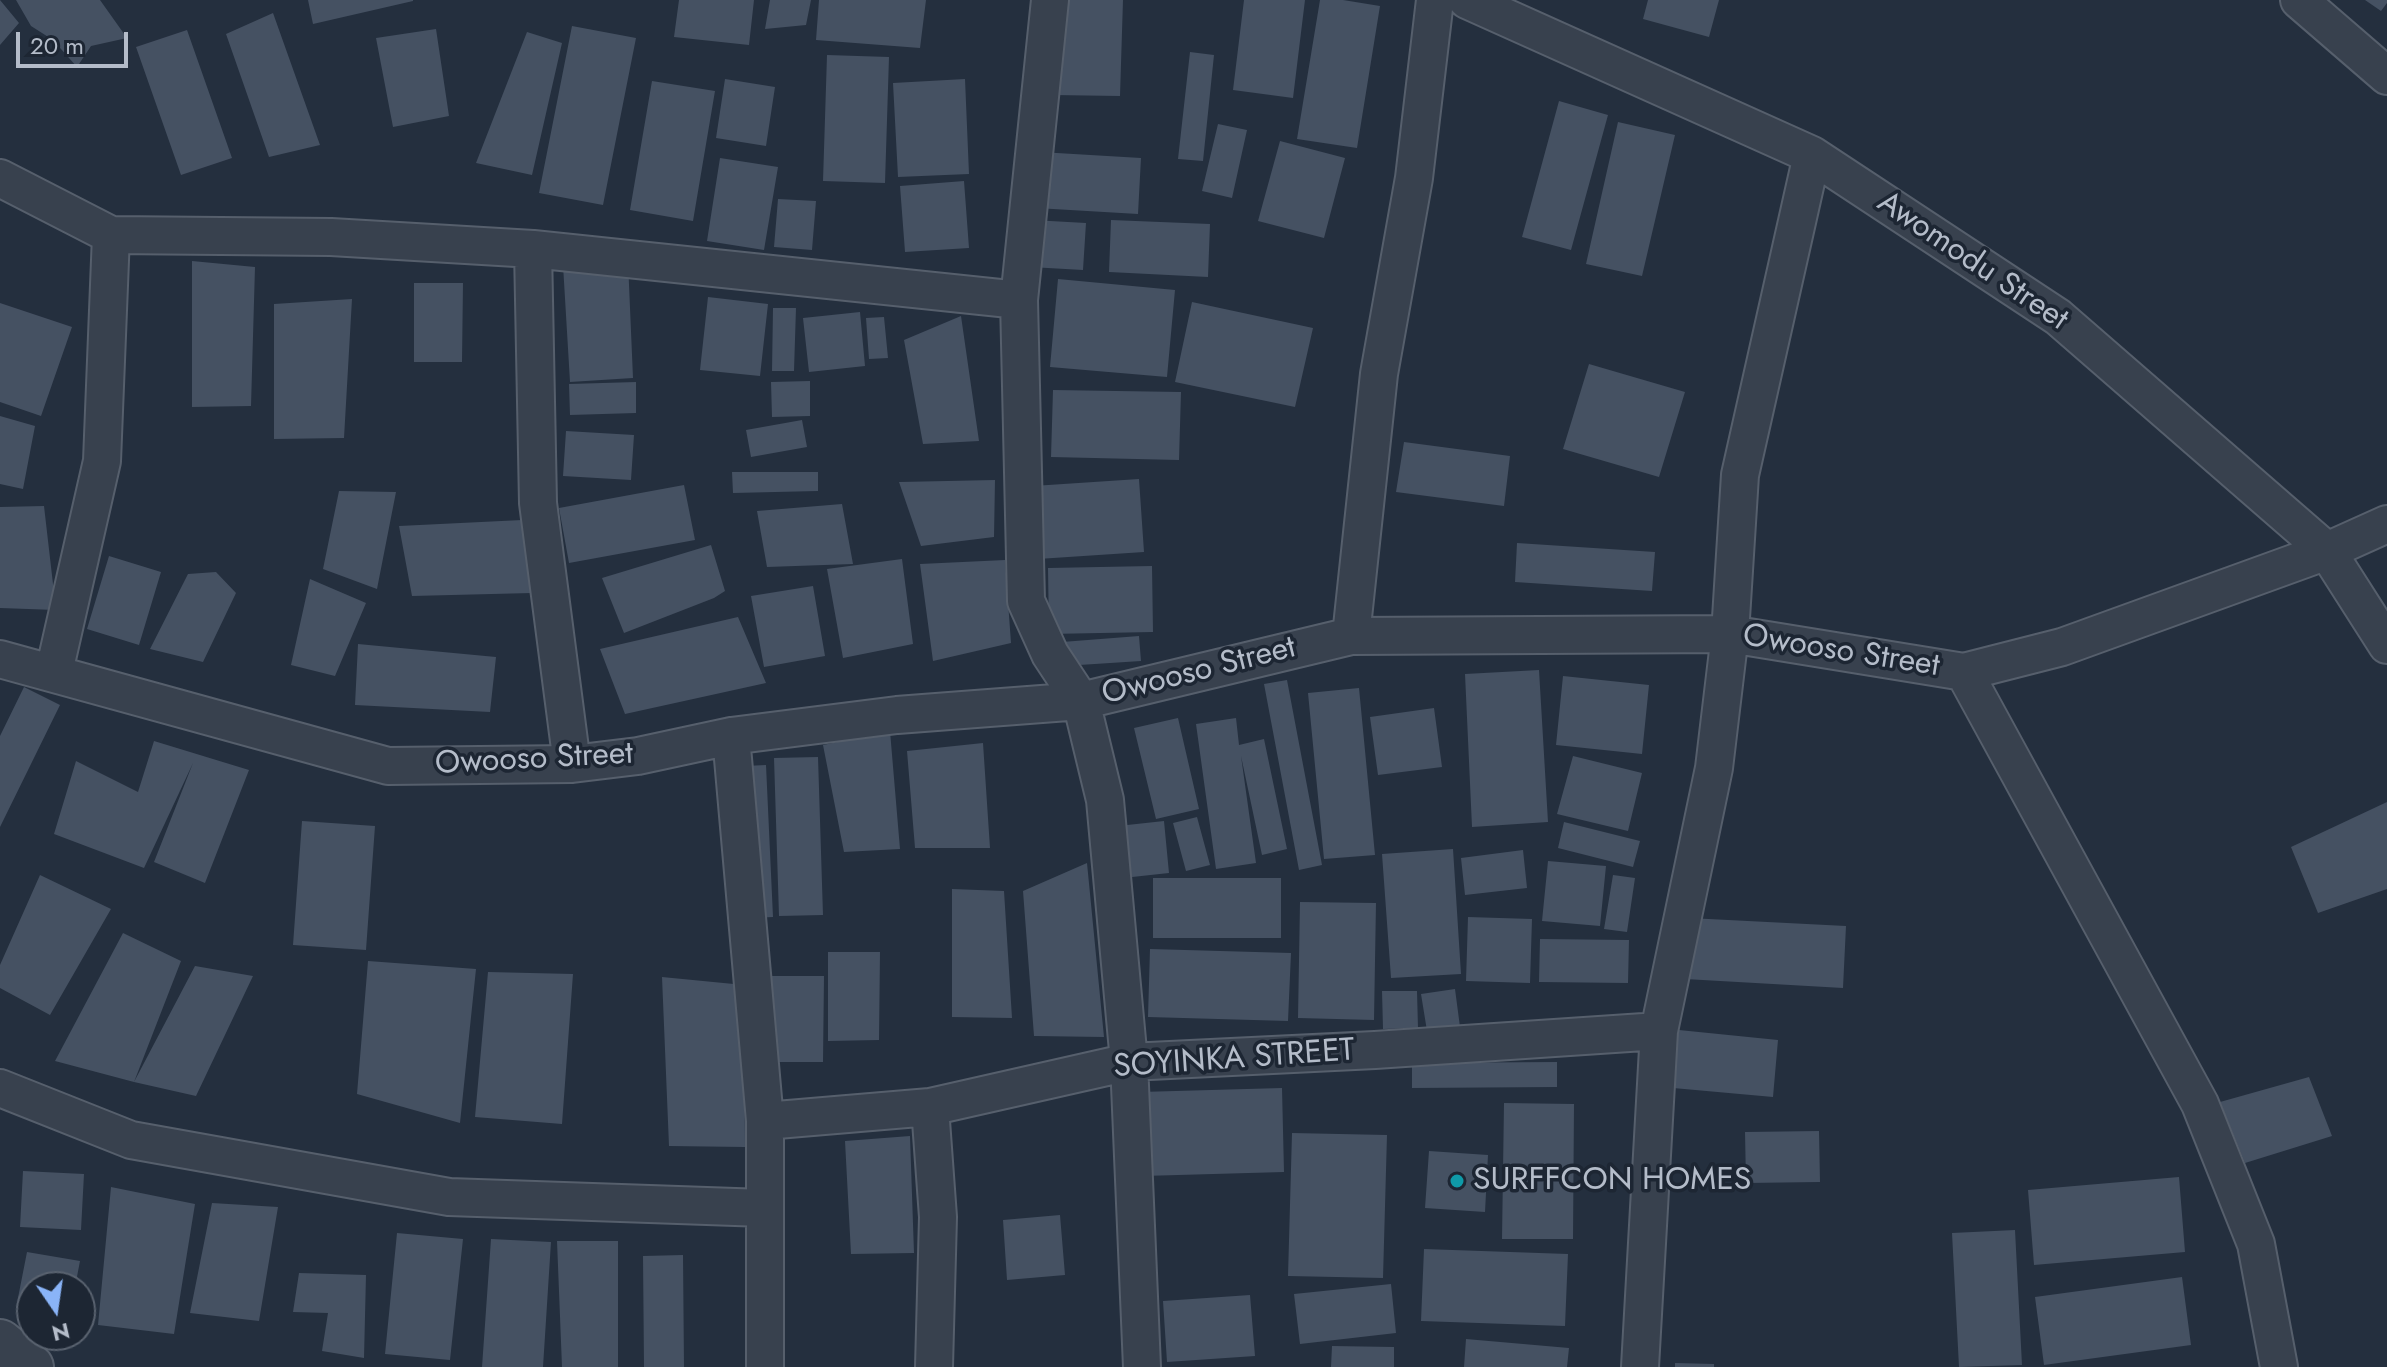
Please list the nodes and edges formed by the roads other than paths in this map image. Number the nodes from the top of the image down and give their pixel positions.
1 (1050, 0) edge
2 (1435, 0) edge
3 (1467, 0) edge
4 (2299, 0) edge
5 (2387, 76) edge
6 (1812, 155) junction
7 (0, 178) edge
8 (111, 235) junction
9 (533, 249) junction
10 (1019, 300) junction
11 (2387, 524) edge
12 (2327, 551) junction
13 (1730, 634) junction
14 (1351, 636) junction
15 (2387, 645) edge
16 (0, 659) edge
17 (54, 672) junction
18 (1964, 672) junction
19 (1081, 701) junction
20 (731, 736) junction
21 (572, 764) junction
22 (1659, 1031) junction
23 (1129, 1062) junction
24 (0, 1088) edge
25 (930, 1107) junction
26 (765, 1121) junction
27 (764, 1208) junction
28 (0, 1342) edge
29 (31, 1367) edge
30 (765, 1367) edge
31 (934, 1367) edge
32 (1142, 1367) edge
33 (1640, 1367) edge
34 (2279, 1367) edge

1 - 10 street
2 - 14 street
3 - 6 street, Awomodu Street
4 - 5 street
6 - 12 street, Awomodu Street
6 - 13 street
7 - 8 street
8 - 9 street
8 - 17 street
9 - 10 street
9 - 21 street
10 - 19 street
11 - 12 street, Owooso Street
12 - 15 street, Awomodu Street
12 - 18 street, Owooso Street
13 - 14 street, Owooso Street
13 - 18 street, Owooso Street
13 - 22 street
14 - 19 street, Owooso Street
16 - 17 street, Owooso Street
17 - 21 street, Owooso Street
18 - 34 street
19 - 20 street, Owooso Street
19 - 23 street
20 - 21 street, Owooso Street
20 - 26 street
22 - 23 street, SOYINKA STREET
22 - 33 street
23 - 25 street, SOYINKA STREET
23 - 32 street
24 - 27 street
25 - 26 street, SOYINKA STREET
25 - 31 street
26 - 27 street
27 - 30 street
28 - 29 street

